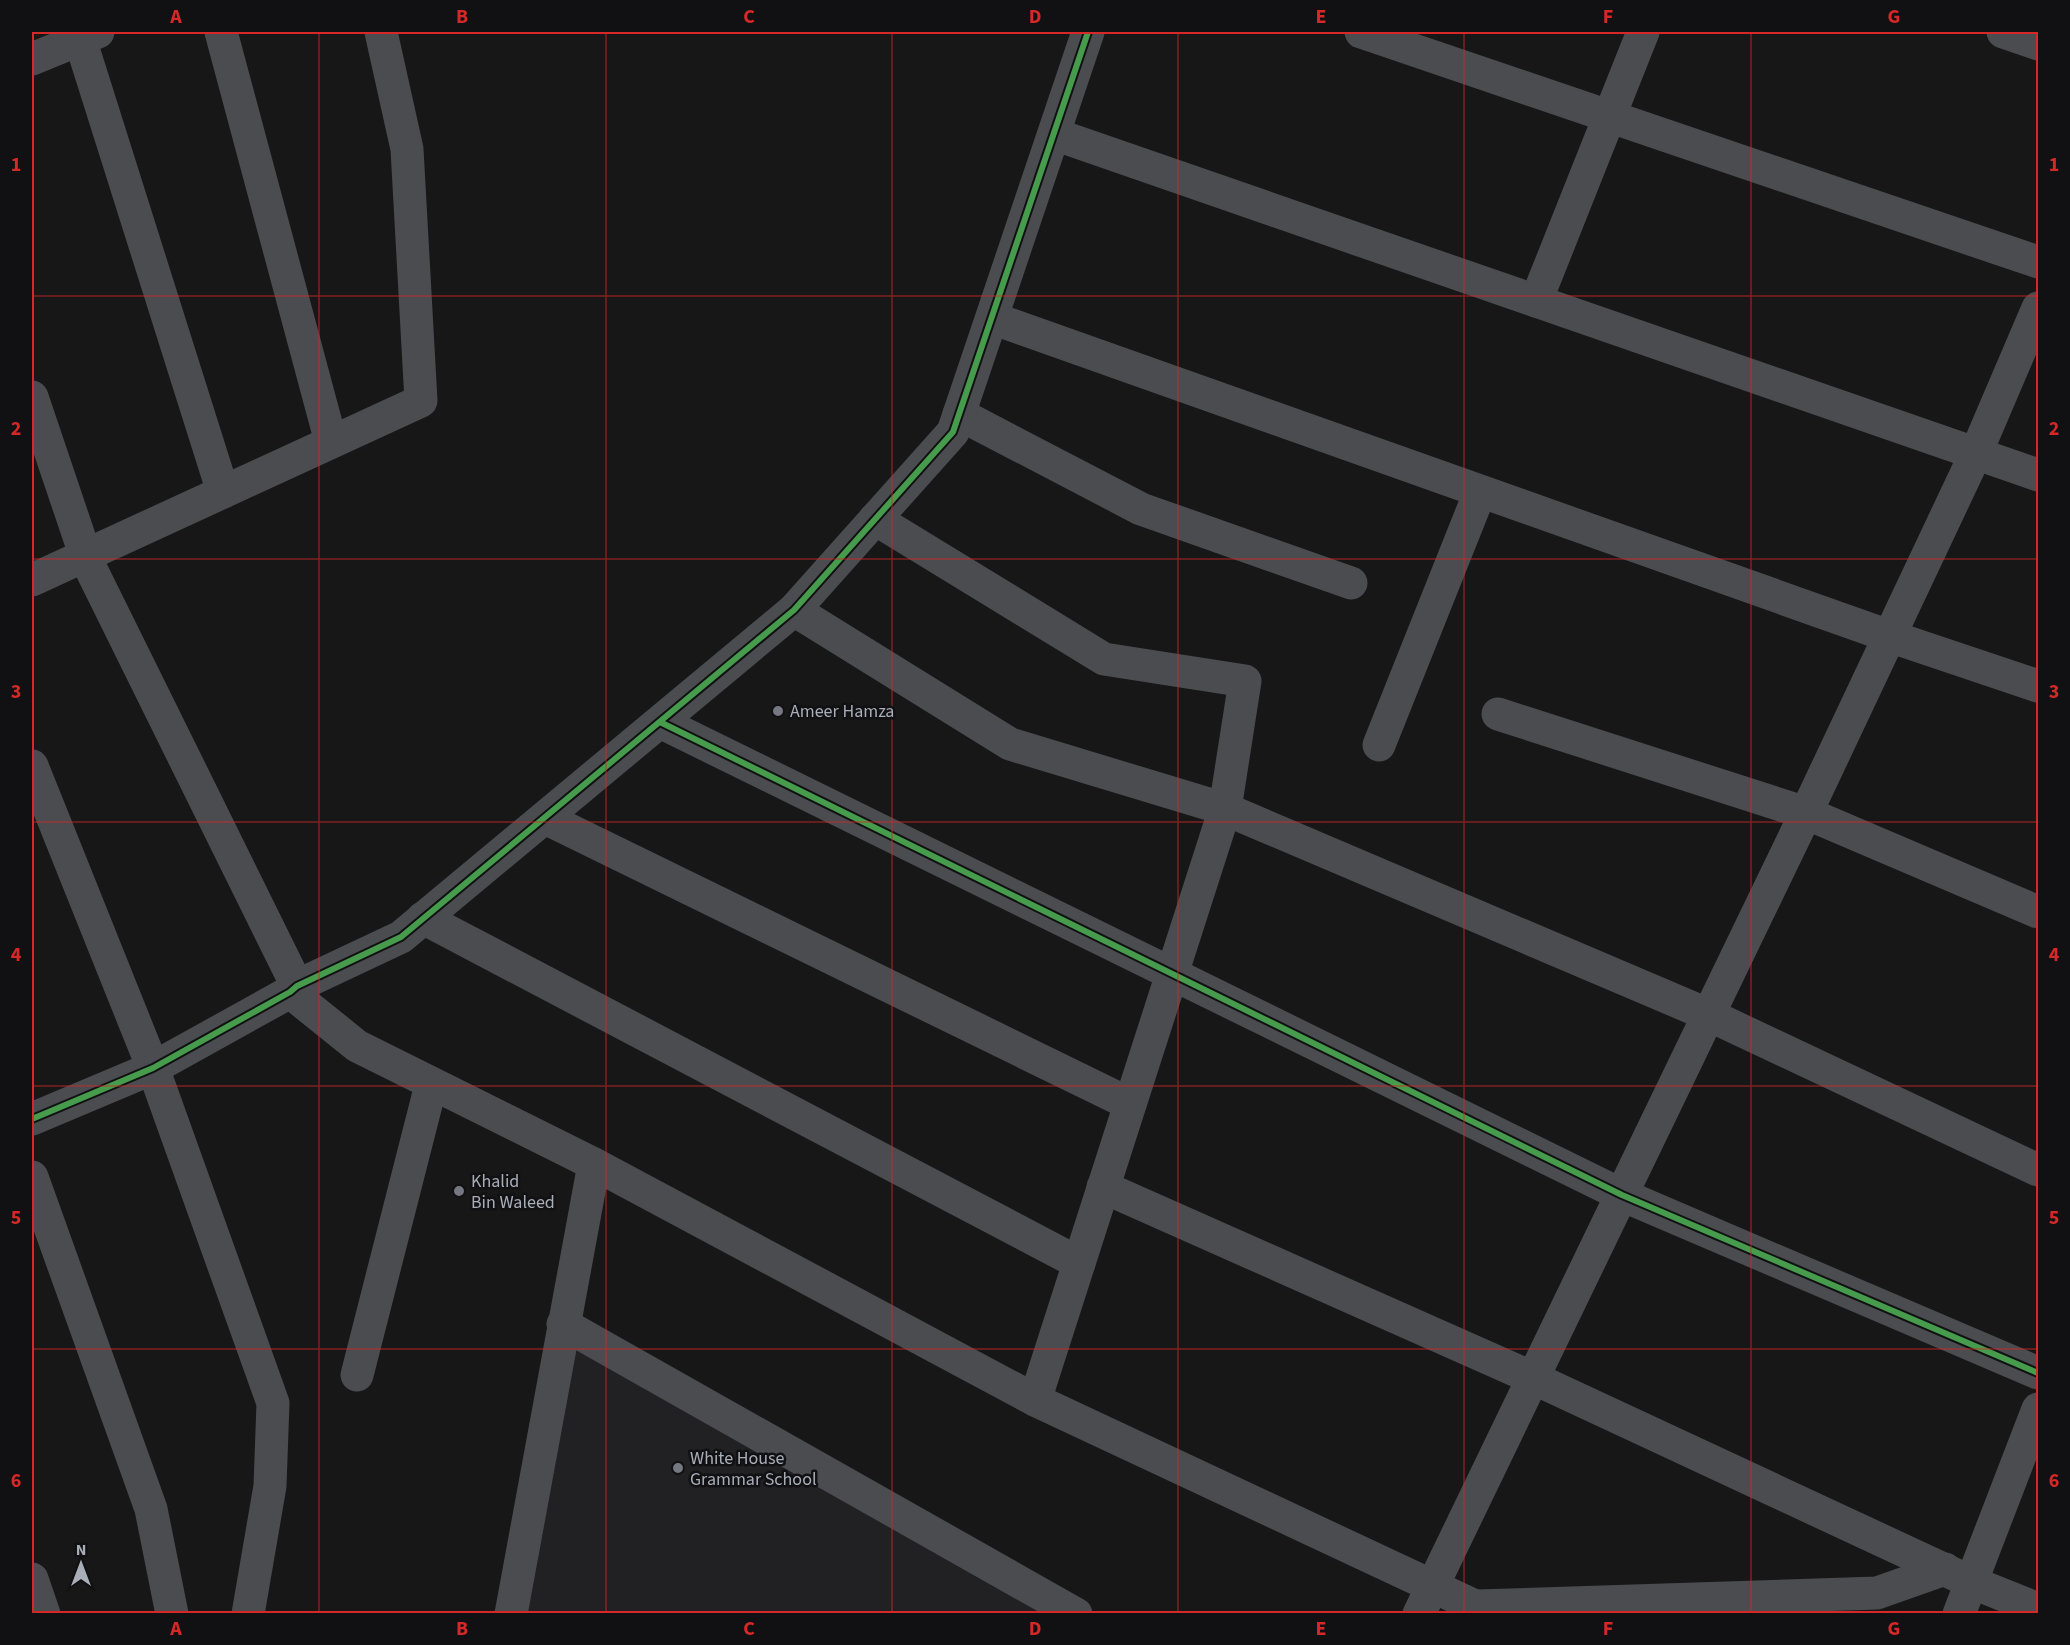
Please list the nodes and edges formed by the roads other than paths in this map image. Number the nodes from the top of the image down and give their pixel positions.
1 (221, 32) edge
2 (381, 32) edge
3 (1088, 32) edge
4 (1360, 32) edge
5 (1643, 32) edge
6 (2003, 32) edge
7 (89, 35) edge
8 (2038, 44) edge
9 (32, 59) edge
10 (1609, 116) junction
11 (1054, 134) junction
12 (2038, 262) edge
13 (1536, 300) junction
14 (2038, 308) edge
15 (992, 318) junction
16 (32, 397) edge
17 (959, 414) junction
18 (331, 442) junction
19 (1976, 453) junction
20 (2038, 475) edge
21 (223, 492) junction
22 (1480, 492) junction
23 (875, 519) junction
24 (85, 555) junction
25 (32, 580) edge
26 (1351, 583) dead end
27 (794, 610) junction
28 (1889, 636) junction
29 (2038, 686) edge
30 (1498, 714) dead end
31 (660, 722) junction
32 (1379, 745) dead end
33 (32, 766) edge
34 (1225, 809) junction
35 (1806, 813) junction
36 (545, 818) junction
37 (2038, 912) edge
38 (423, 918) junction
39 (1172, 973) junction
40 (294, 989) junction
41 (1709, 1015) junction
42 (153, 1068) junction
43 (431, 1085) junction
44 (1130, 1104) junction
45 (32, 1119) edge
46 (594, 1164) junction
47 (2038, 1170) edge
48 (32, 1177) edge
49 (1103, 1187) junction
50 (1622, 1195) junction
51 (1079, 1263) junction
52 (563, 1324) junction
53 (2038, 1373) edge
54 (357, 1375) dead end
55 (1533, 1378) junction
56 (1035, 1400) junction
57 (2038, 1409) edge
58 (1958, 1576) junction
59 (32, 1579) edge
60 (1433, 1585) junction
61 (1485, 1610) edge
62 (2038, 1610) edge
63 (44, 1614) edge
64 (172, 1614) edge
65 (248, 1614) edge
66 (511, 1614) edge
67 (1076, 1614) edge
68 (1419, 1614) edge
69 (1959, 1614) edge

1 - 18 street
2 - 18 street
3 - 11 street
4 - 10 street
5 - 10 street
6 - 8 street
7 - 9 street
7 - 21 street
10 - 12 street
10 - 13 street
11 - 13 street
11 - 15 street
13 - 19 street
14 - 19 street
15 - 17 street
15 - 22 street
16 - 24 street
17 - 23 street
17 - 26 street
18 - 21 street
19 - 20 street
19 - 28 street
21 - 24 street
22 - 28 street
22 - 32 street
23 - 27 street
23 - 34 street
24 - 25 street
24 - 40 street
27 - 31 street
27 - 34 street
28 - 29 street
28 - 35 street
30 - 35 street
31 - 36 street
31 - 39 street
33 - 42 street
34 - 39 street
34 - 41 street
35 - 37 street
35 - 41 street
36 - 38 street
36 - 44 street
38 - 40 street
38 - 51 street
39 - 44 street
39 - 50 street
40 - 42 street
40 - 43 street
41 - 47 street
41 - 50 street
42 - 45 street
42 - 65 street
43 - 46 street
43 - 54 street
44 - 49 street
46 - 52 street
46 - 56 street
48 - 64 street
49 - 51 street
49 - 55 street
50 - 53 street
50 - 55 street
51 - 56 street
52 - 66 street
52 - 67 street
55 - 58 street
55 - 60 street
56 - 60 street
57 - 58 street
58 - 61 street
58 - 62 street
58 - 69 street
59 - 63 street
60 - 61 street
60 - 68 street

